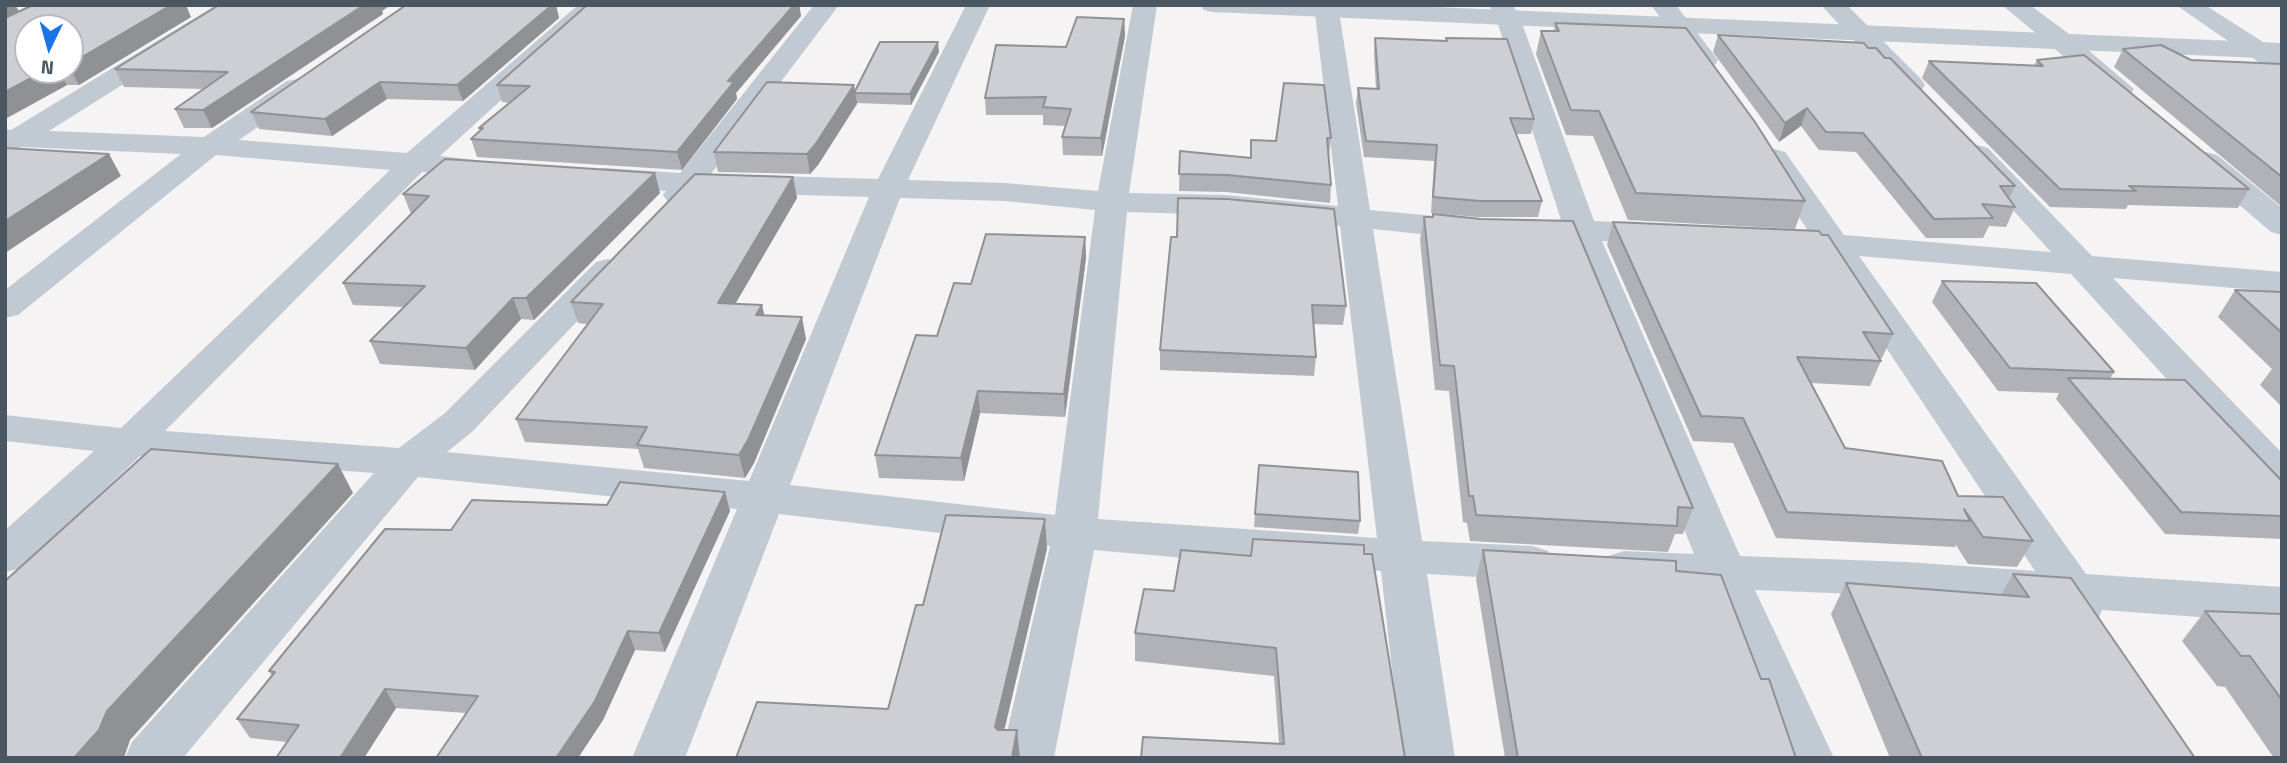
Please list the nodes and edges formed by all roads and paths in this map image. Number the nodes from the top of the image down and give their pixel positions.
1 (233, 5) edge
2 (593, 5) edge
3 (827, 5) edge
4 (978, 5) edge
5 (1145, 5) edge
6 (1212, 5) edge
7 (1833, 5) edge
8 (2014, 5) edge
9 (2188, 5) edge
10 (1327, 8) edge
11 (1505, 11) edge
12 (1672, 15) edge
13 (1861, 33) junction
14 (2064, 41) junction
15 (2270, 50) edge
16 (2282, 66) edge
17 (325, 68) edge
18 (1726, 90) edge
19 (1928, 103) edge
20 (2136, 103) edge
21 (1757, 134) edge
22 (1957, 134) edge
23 (9, 141) edge
24 (210, 146) junction
25 (2188, 147) edge
26 (413, 164) junction
27 (524, 171) edge
28 (580, 175) edge
29 (691, 183) junction
30 (888, 189) junction
31 (1112, 202) junction
32 (1355, 218) junction
33 (2282, 225) edge
34 (1581, 230) junction
35 (1688, 236) edge
36 (1754, 239) edge
37 (1834, 243) junction
38 (2083, 264) junction
39 (2282, 282) edge
40 (5, 307) edge
41 (5, 428) edge
42 (130, 442) junction
43 (408, 462) junction
44 (2282, 479) edge
45 (763, 497) junction
46 (1075, 533) junction
47 (1400, 555) junction
48 (5, 556) edge
49 (1725, 573) junction
50 (2073, 589) junction
51 (2282, 605) edge
52 (2102, 634) edge
53 (151, 758) edge
54 (658, 758) edge
55 (1027, 758) edge
56 (1429, 758) edge
57 (1808, 758) edge

1 - 23 street
2 - 26 street
3 - 29 street
4 - 30 street
5 - 31 street
6 - 10 street
7 - 13 street
8 - 14 street
9 - 15 street
10 - 11 street
10 - 32 street
11 - 12 street
11 - 34 street
12 - 13 street
12 - 18 street
13 - 14 street
13 - 19 street
14 - 15 street
14 - 20 street
15 - 16 street
17 - 24 street
21 - 37 street
22 - 38 street
23 - 24 street
24 - 26 street
24 - 40 street
25 - 33 street
26 - 27 street
26 - 42 street
28 - 29 street
29 - 30 street
29 - 43 street
30 - 31 street
30 - 45 street
31 - 32 street
31 - 46 street
32 - 34 street
32 - 47 street
34 - 35 street
34 - 49 street
36 - 37 street
37 - 38 street
37 - 50 street
38 - 39 street
38 - 44 street
41 - 42 street
42 - 43 street
42 - 48 street
43 - 45 street
43 - 53 street
45 - 46 street
45 - 54 street
46 - 47 street
46 - 55 street
47 - 49 street
47 - 56 street
49 - 50 street
49 - 57 street
50 - 51 street
50 - 52 street

